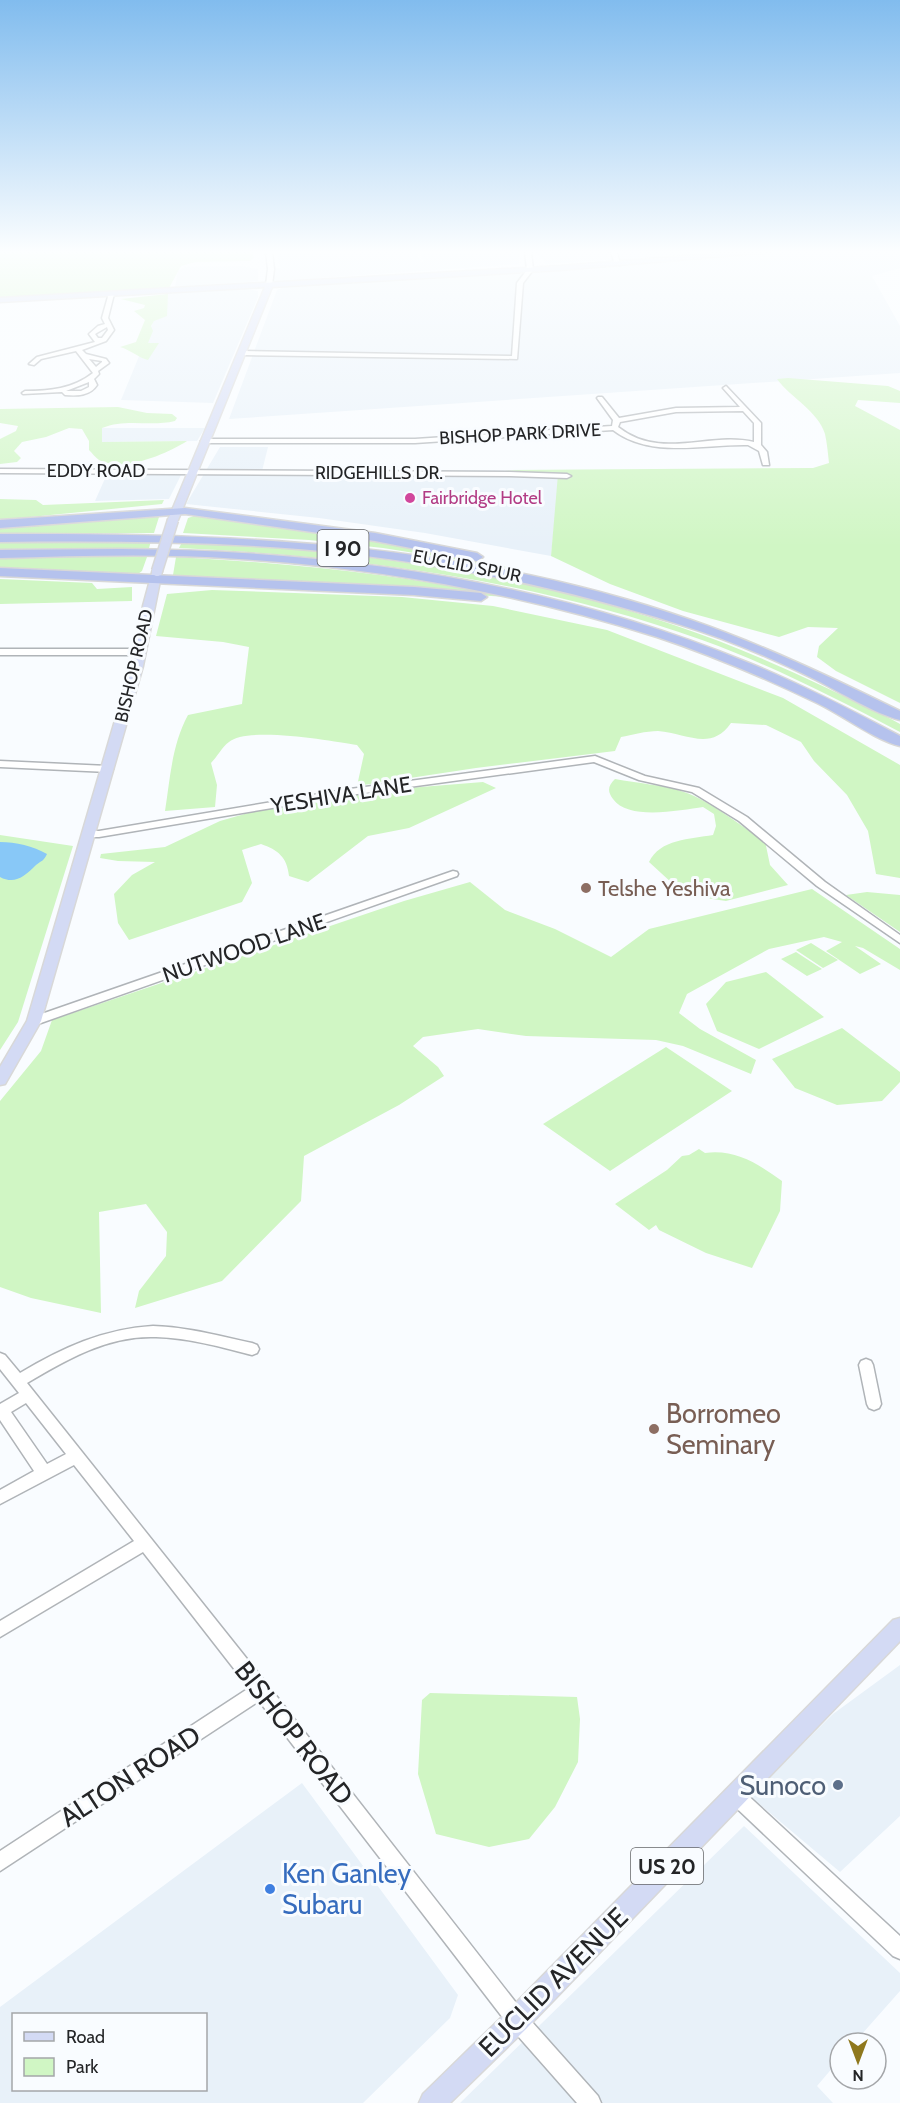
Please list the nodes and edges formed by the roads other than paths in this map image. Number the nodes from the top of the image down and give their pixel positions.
1 (73, 350) edge
2 (79, 350) edge
3 (244, 350) edge
4 (516, 350) edge
5 (243, 353) junction
6 (85, 356) junction
7 (32, 364) dead end
8 (95, 370) junction
9 (726, 388) dead end
10 (25, 393) dead end
11 (600, 398) dead end
12 (744, 409) junction
13 (616, 424) junction
14 (206, 441) junction
15 (757, 445) junction
16 (766, 463) dead end
17 (0, 471) edge
18 (192, 472) junction
19 (567, 476) dead end
20 (174, 515) junction
21 (0, 524) edge
22 (0, 538) edge
23 (0, 554) edge
24 (0, 572) edge
25 (156, 576) junction
26 (678, 620) junction
27 (667, 636) junction
28 (0, 652) edge
29 (141, 652) junction
30 (839, 685) junction
31 (900, 709) edge
32 (900, 716) edge
33 (900, 741) edge
34 (0, 764) edge
35 (108, 769) junction
36 (88, 834) junction
37 (453, 874) dead end
38 (900, 940) edge
39 (34, 1021) junction
40 (0, 1080) edge
41 (252, 1349) dead end
42 (0, 1359) edge
43 (866, 1365) dead end
44 (17, 1382) junction
45 (28, 1395) junction
46 (874, 1404) dead end
47 (1, 1411) edge
48 (77, 1456) junction
49 (44, 1473) junction
50 (0, 1498) edge
51 (145, 1543) junction
52 (900, 1627) edge
53 (0, 1630) edge
54 (261, 1690) junction
55 (736, 1796) junction
56 (0, 1862) edge
57 (900, 1949) edge
58 (517, 2020) junction
59 (432, 2103) edge
60 (591, 2103) edge

1 - 7 street
2 - 6 street
3 - 5 main road, BISHOP ROAD
4 - 5 street
5 - 14 main road, BISHOP ROAD
6 - 8 street
6 - 8 street
8 - 10 street
9 - 12 street
11 - 13 street
12 - 13 street, BISHOP PARK DRIVE
12 - 15 street
13 - 14 street, BISHOP PARK DRIVE
13 - 15 street, BISHOP PARK DRIVE
14 - 18 main road, BISHOP ROAD
15 - 16 street
17 - 18 street, EDDY ROAD
18 - 19 street, RIDGEHILLS DR.
18 - 20 main road, BISHOP ROAD
20 - 21 highway
20 - 25 main road, BISHOP ROAD, bridge
20 - 26 highway
22 - 26 highway, EUCLID SPUR / I 90
23 - 27 highway, EUCLID SPUR / I 90
24 - 25 highway
25 - 27 highway
25 - 29 main road, BISHOP ROAD
26 - 30 highway, EUCLID SPUR / I 90
27 - 33 highway, EUCLID SPUR / I 90
28 - 29 street
29 - 35 main road, BISHOP ROAD
30 - 31 highway
30 - 32 highway, EUCLID SPUR / I 90
34 - 35 street
35 - 36 main road, BISHOP ROAD
36 - 38 street, YESHIVA LANE
36 - 39 main road, BISHOP ROAD
37 - 39 street, NUTWOOD LANE
39 - 40 main road, BISHOP ROAD
41 - 44 street
42 - 44 street, BISHOP ROAD
43 - 46 street
44 - 45 street, BISHOP ROAD
45 - 47 street
45 - 48 street, BISHOP ROAD
47 - 49 street
48 - 49 street
48 - 51 street, BISHOP ROAD
49 - 50 street
51 - 53 street
51 - 54 street, BISHOP ROAD
52 - 55 main road, EUCLID AVENUE / US 20
54 - 56 street, ALTON ROAD
54 - 58 street, BISHOP ROAD
55 - 57 street
55 - 58 main road, EUCLID AVENUE / US 20
58 - 59 main road, EUCLID AVENUE / US 20
58 - 60 street, BISHOP ROAD

